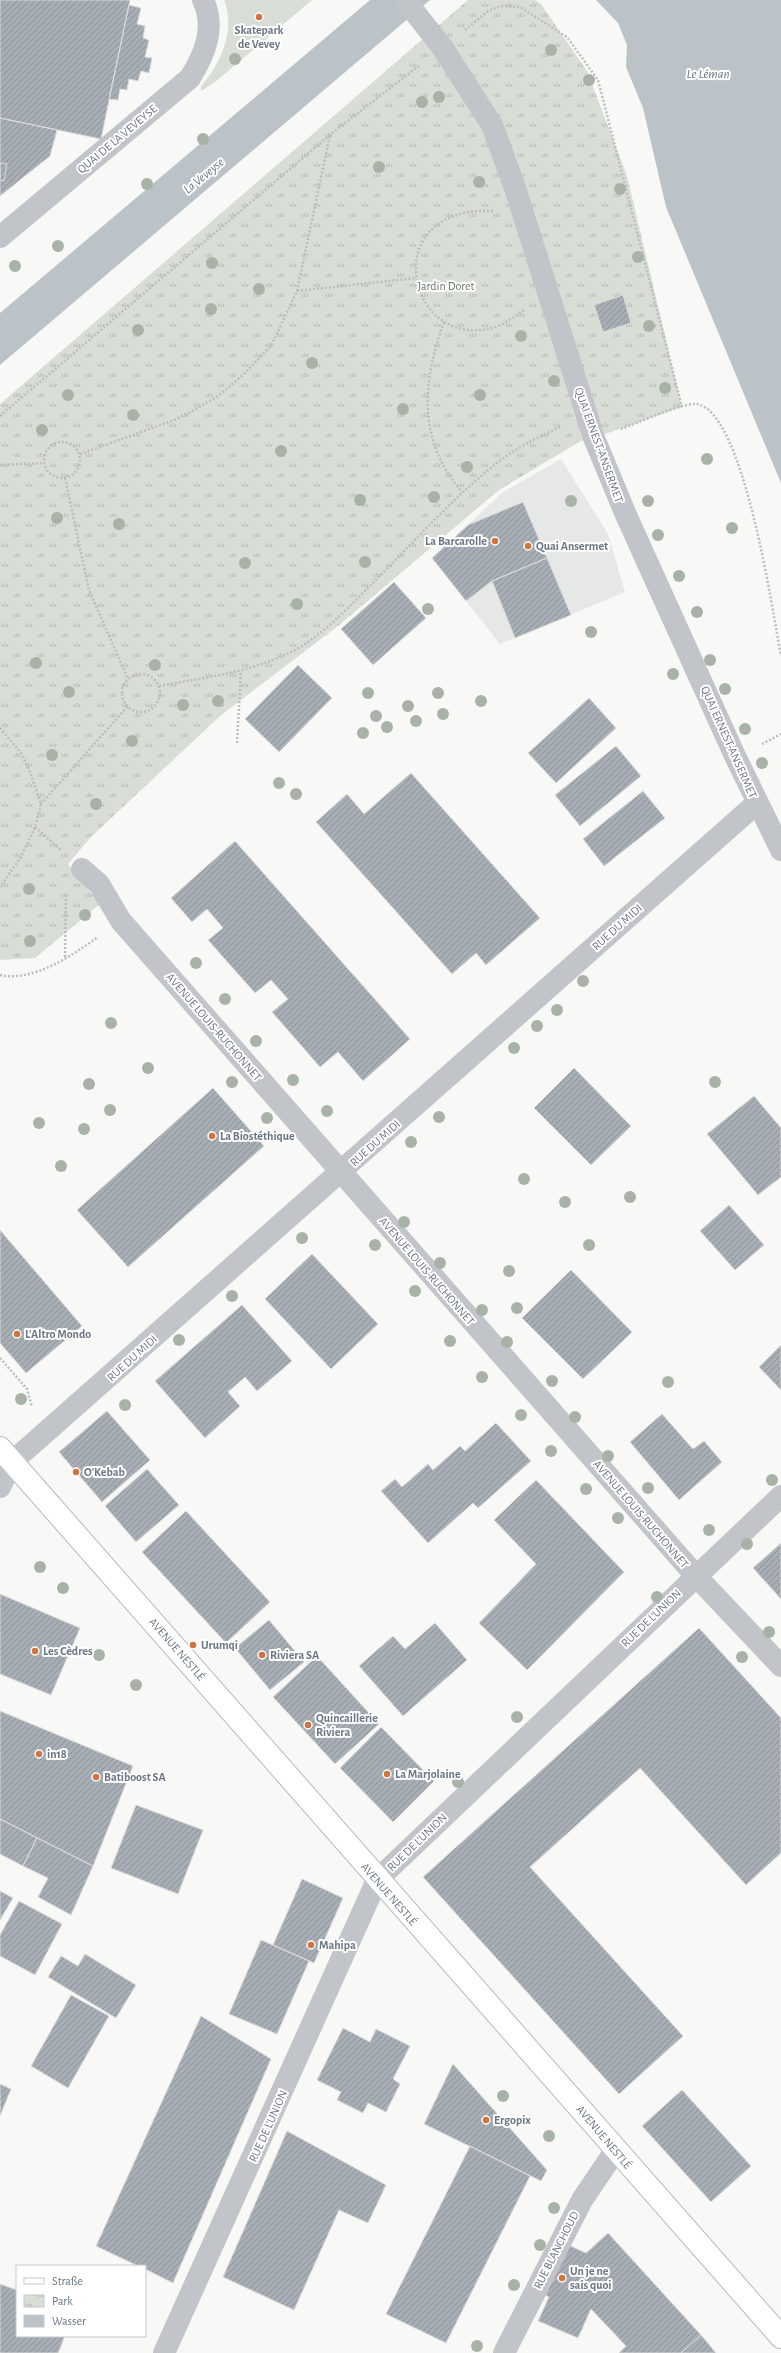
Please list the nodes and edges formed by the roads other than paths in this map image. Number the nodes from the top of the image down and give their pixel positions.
1 (203, 0) edge
2 (405, 0) edge
3 (0, 238) edge
4 (756, 803) junction
5 (781, 850) edge
6 (82, 869) road end
7 (340, 1173) junction
8 (6, 1455) edge
9 (0, 1487) edge
10 (781, 1496) edge
11 (696, 1576) junction
12 (781, 1666) edge
13 (377, 1880) junction
14 (615, 2151) junction
15 (781, 2337) edge
16 (164, 2353) edge
17 (504, 2353) edge

1 - 3 street, QUAI DE LA VEVEYSE
2 - 4 street, QUAI ERNEST-ANSERMET
4 - 5 street, QUAI ERNEST-ANSERMET
4 - 7 street, RUE DU MIDI
6 - 7 street, AVENUE LOUIS-RUCHONNET
7 - 8 street, RUE DU MIDI
7 - 11 street, AVENUE LOUIS-RUCHONNET
8 - 9 street, RUE DU MIDI
8 - 13 street, AVENUE NESTLÉ
10 - 11 street, RUE DE L'UNION
11 - 12 street, AVENUE LOUIS-RUCHONNET
11 - 13 street, RUE DE L'UNION
13 - 14 street, AVENUE NESTLÉ
13 - 16 street, RUE DE L'UNION
14 - 15 street, AVENUE NESTLÉ
14 - 17 street, RUE BLANCHOUD

